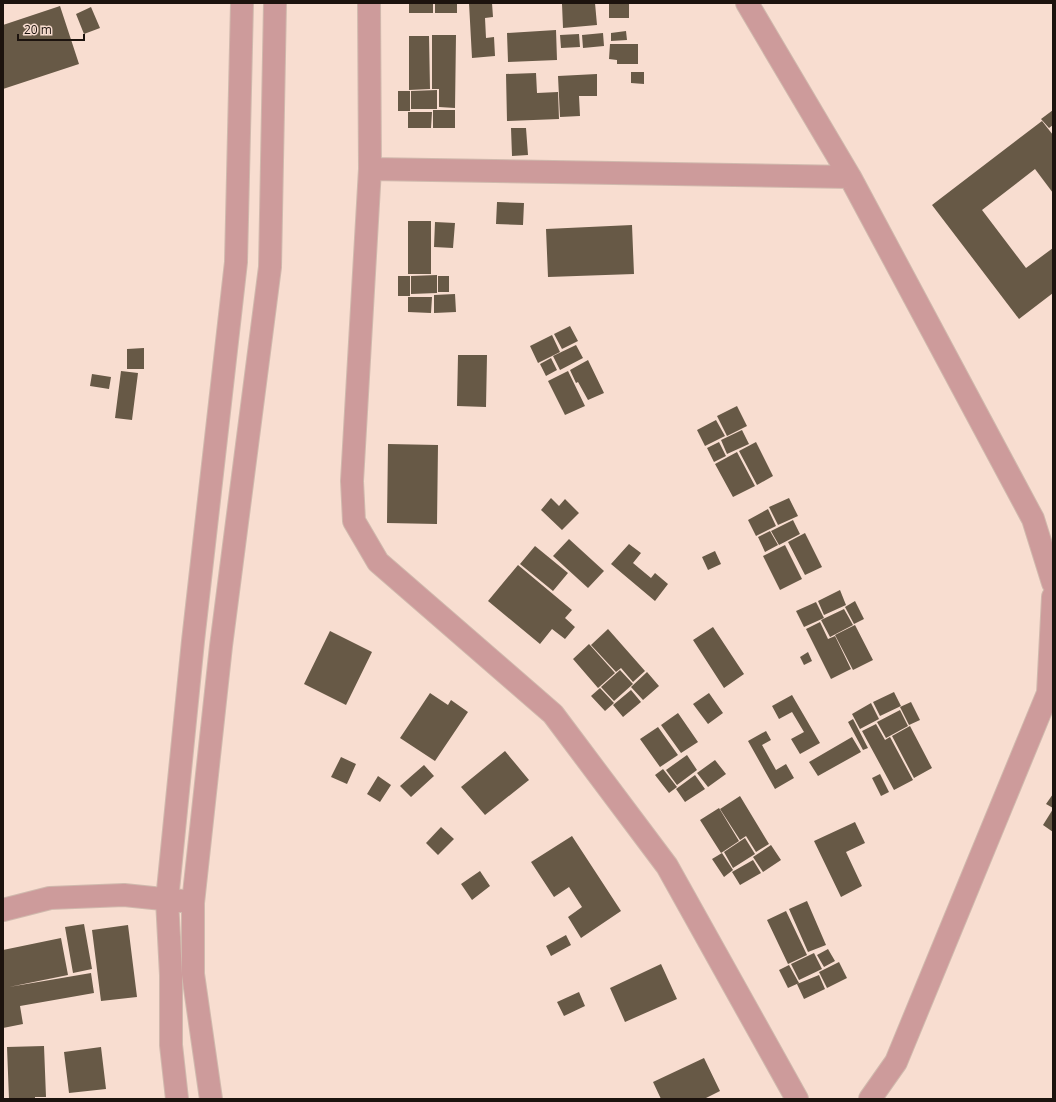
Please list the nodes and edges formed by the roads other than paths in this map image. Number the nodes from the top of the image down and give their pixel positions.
1 (242, 3) edge
2 (275, 3) edge
3 (369, 3) edge
4 (747, 3) edge
5 (370, 169) junction
6 (850, 178) junction
7 (1053, 583) edge
8 (1053, 597) edge
9 (1050, 694) edge
10 (167, 900) junction
11 (193, 903) junction
12 (3, 910) edge
13 (176, 1099) edge
14 (211, 1099) edge
15 (797, 1099) edge
16 (870, 1099) edge

1 - 10 street
2 - 11 street
3 - 5 street
4 - 6 street
5 - 6 street
5 - 15 street
6 - 7 street
8 - 9 street
9 - 16 street
10 - 11 street
10 - 12 street
10 - 13 street
11 - 14 street

